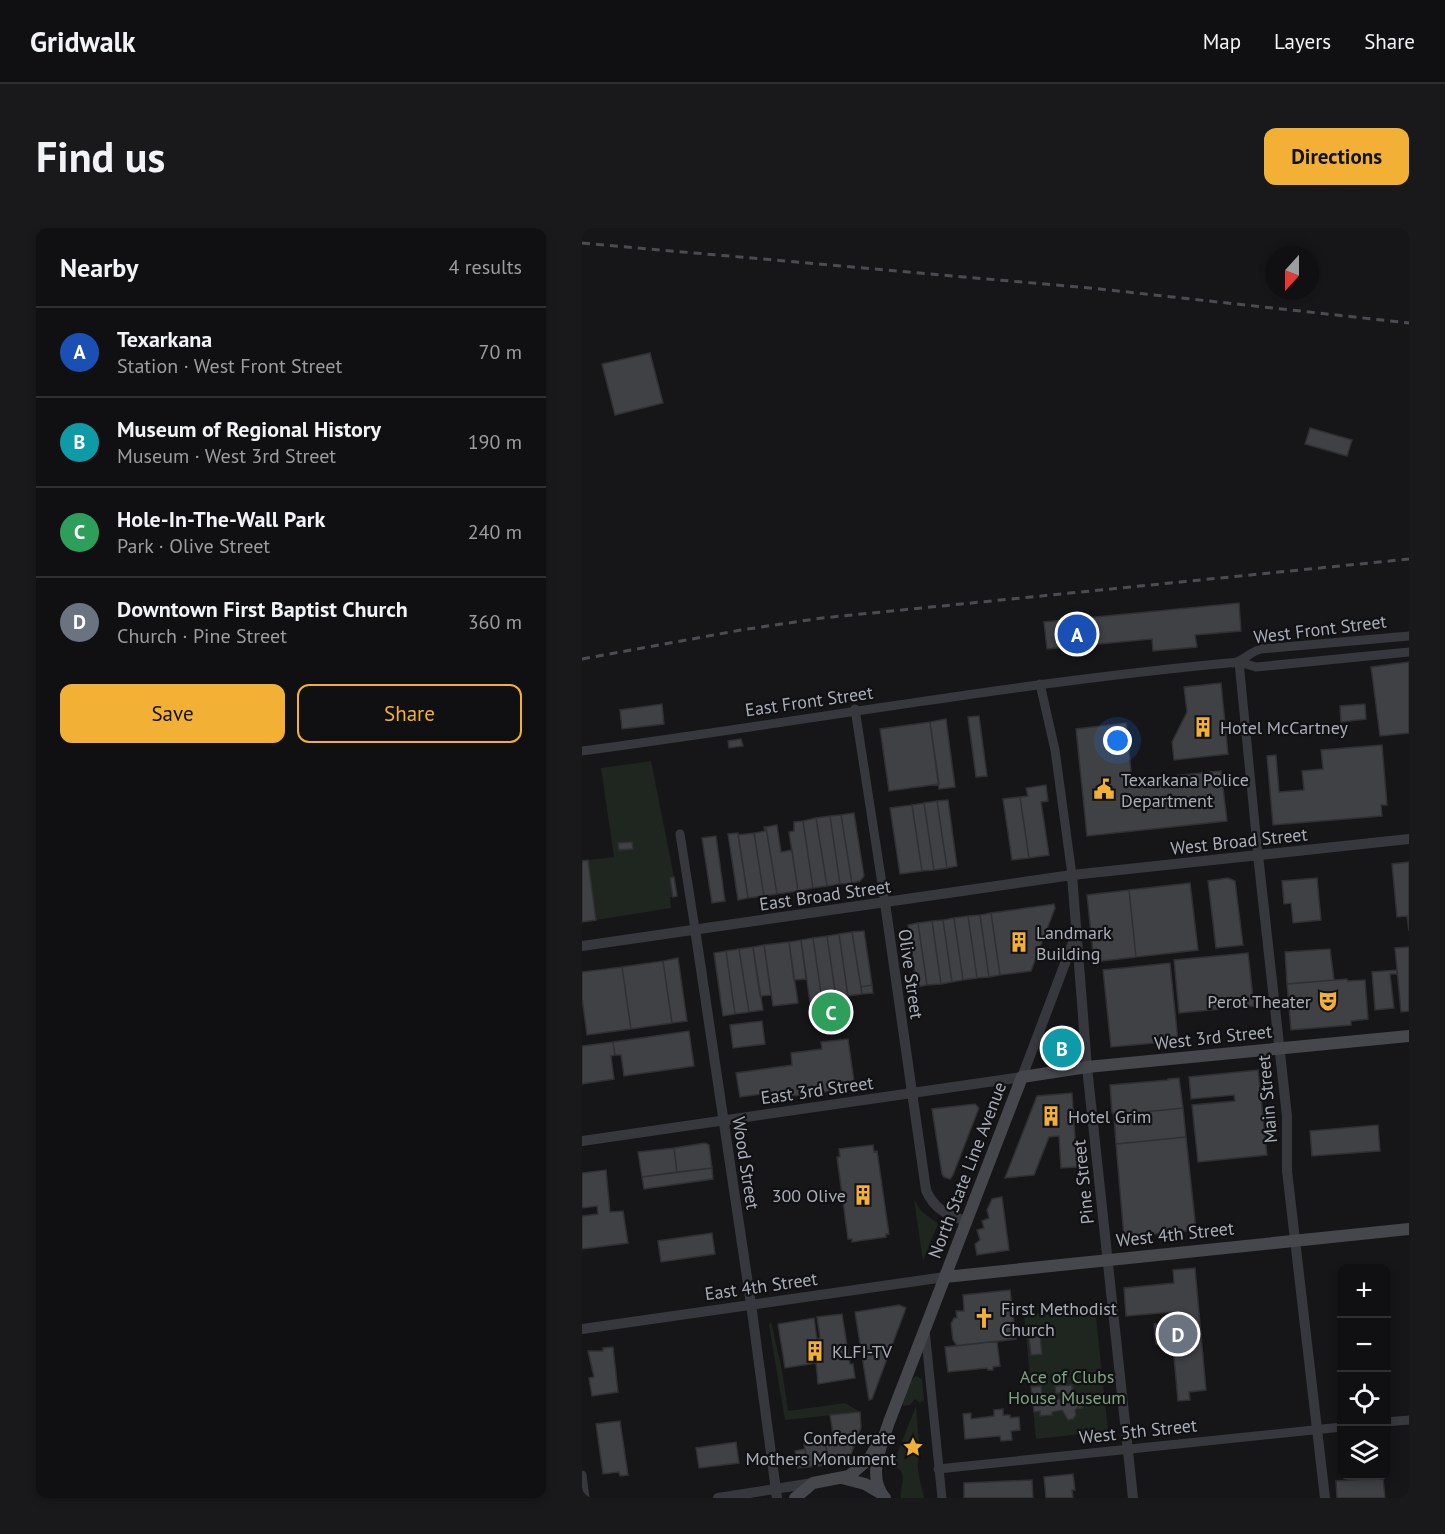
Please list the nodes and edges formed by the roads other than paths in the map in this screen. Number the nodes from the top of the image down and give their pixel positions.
1 (1409, 636) edge
2 (1409, 652) edge
3 (1239, 662) junction
4 (1040, 684) junction
5 (855, 710) junction
6 (582, 751) edge
7 (680, 834) dead end
8 (1409, 839) edge
9 (1258, 855) junction
10 (1072, 875) junction
11 (885, 903) junction
12 (695, 929) junction
13 (1077, 931) junction
14 (582, 946) edge
15 (1409, 1036) edge
16 (1279, 1049) junction
17 (1087, 1067) junction
18 (1022, 1077) junction
19 (911, 1093) junction
20 (723, 1119) junction
21 (582, 1141) edge
22 (966, 1221) junction
23 (1409, 1229) edge
24 (1296, 1239) junction
25 (1107, 1259) junction
26 (945, 1277) junction
27 (751, 1304) junction
28 (925, 1328) junction
29 (582, 1329) edge
30 (1409, 1420) edge
31 (889, 1422) junction
32 (1391, 1422) edge
33 (1337, 1427) edge
34 (1318, 1429) junction
35 (1128, 1448) junction
36 (938, 1469) junction
37 (582, 1475) edge
38 (842, 1478) junction
39 (813, 1483) junction
40 (777, 1494) edge
41 (883, 1496) edge
42 (585, 1498) edge
43 (718, 1498) edge
44 (795, 1498) edge
45 (942, 1498) edge
46 (1133, 1498) edge
47 (1325, 1498) edge

1 - 3 street, West Front Street
2 - 3 street, West Front Street
3 - 4 street, West Front Street
3 - 9 street, Main Street
4 - 5 street, East Front Street
4 - 10 street, Pine Street
5 - 6 street, East Front Street
5 - 11 street, Olive Street
7 - 12 street, Wood Street
8 - 9 street, West Broad Street
9 - 10 street, West Broad Street
9 - 16 street, Main Street
10 - 11 street, East Broad Street
10 - 13 street, Pine Street
11 - 12 street, East Broad Street
11 - 19 street, Olive Street
12 - 14 street, East Broad Street
12 - 20 street, Wood Street
13 - 17 street, Pine Street
13 - 18 street, North State Line Avenue
15 - 16 main road, West 3rd Street
16 - 17 main road, West 3rd Street
16 - 24 street, Main Street
17 - 18 main road, West 3rd Street
17 - 25 street, Pine Street
18 - 19 street, East 3rd Street
18 - 22 main road, North State Line Avenue
19 - 20 street, East 3rd Street
19 - 22 street, Olive Street
20 - 21 street, East 3rd Street
20 - 27 street, Wood Street
22 - 26 main road, North State Line Avenue
23 - 24 main road, West 4th Street
24 - 25 main road, West 4th Street
24 - 34 street, Main Street
25 - 26 main road, West 4th Street
25 - 35 street, Pine Street
26 - 27 street, East 4th Street
26 - 28 main road, North State Line Avenue
27 - 29 street, East 4th Street
27 - 40 street, Wood Street
28 - 31 main road, North State Line Avenue
28 - 36 street
30 - 32 street
31 - 38 main road, North State Line Avenue
31 - 41 main road, North State Line Avenue
33 - 34 street, West 5th Street
34 - 35 street, West 5th Street
34 - 47 street, Main Street
35 - 36 street, West 5th Street
35 - 46 street, Pine Street
36 - 45 street
37 - 42 street
38 - 39 main road, North State Line Avenue
38 - 41 main road
39 - 40 street
39 - 44 main road
40 - 43 street

